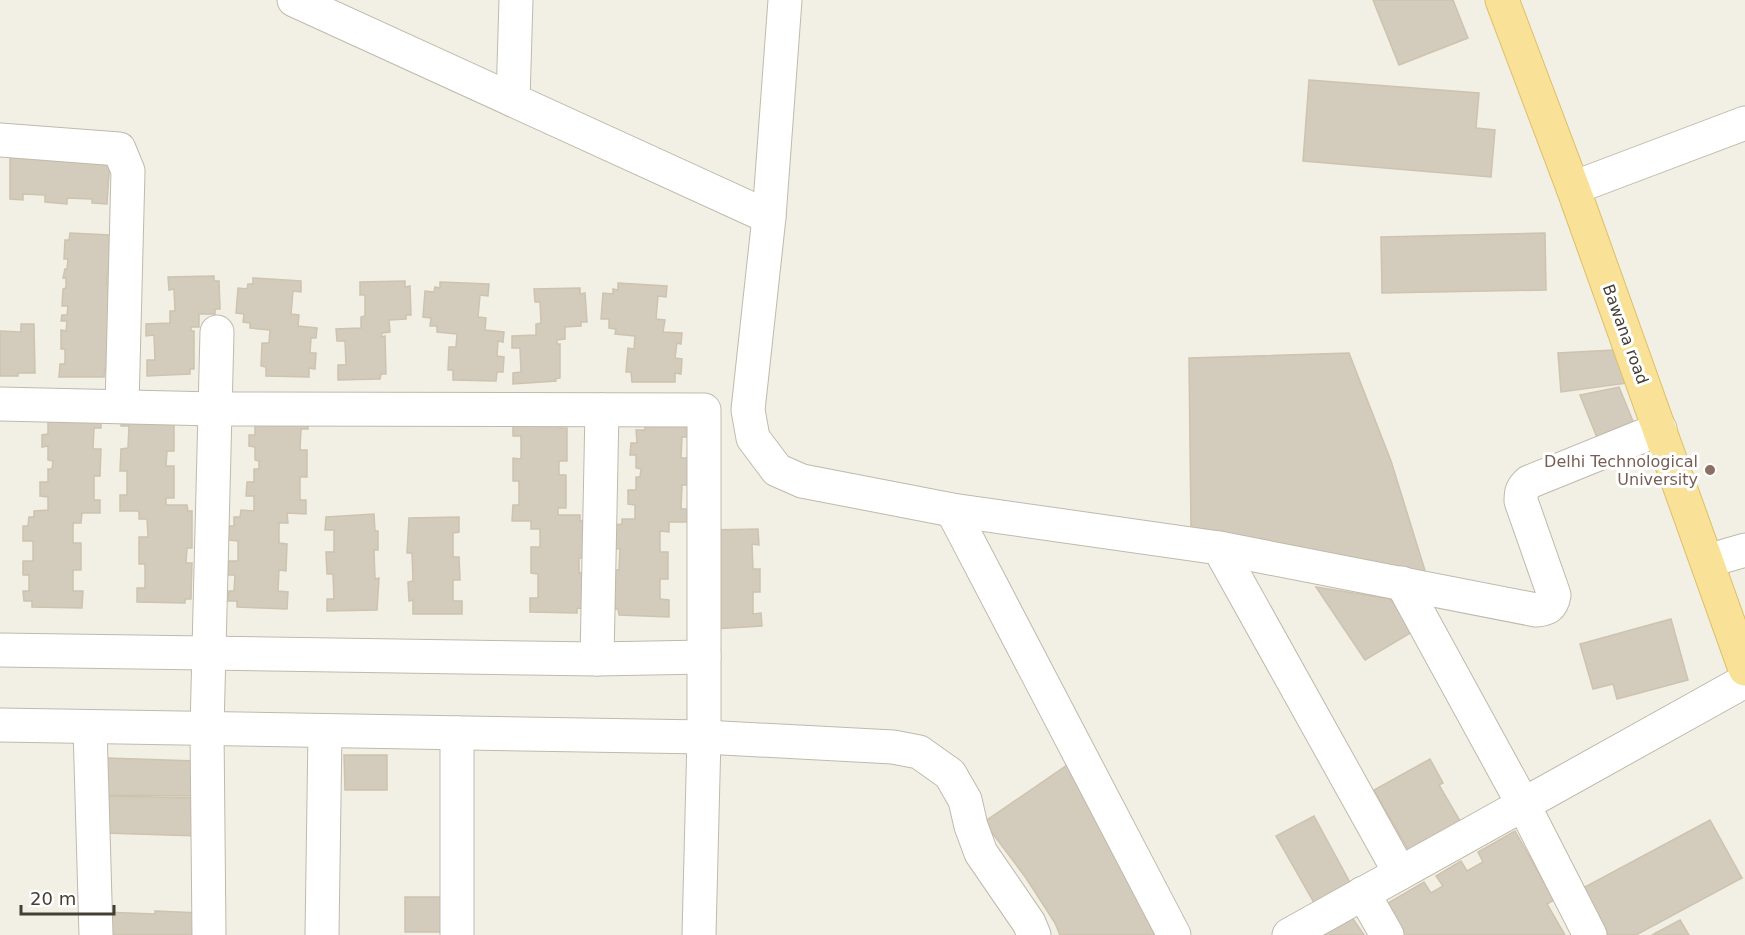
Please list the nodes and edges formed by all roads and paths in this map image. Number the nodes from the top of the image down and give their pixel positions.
1 (516, 0) edge
2 (785, 0) edge
3 (1502, 0) edge
4 (302, 2) edge
5 (513, 100) junction
6 (1745, 123) edge
7 (0, 140) edge
8 (1573, 188) junction
9 (769, 217) junction
10 (217, 333) dead end
11 (0, 404) edge
12 (122, 406) junction
13 (215, 409) junction
14 (602, 410) junction
15 (1660, 429) junction
16 (952, 510) junction
17 (1218, 549) junction
18 (1745, 550) edge
19 (1707, 561) junction
20 (1402, 583) junction
21 (0, 650) edge
22 (210, 653) junction
23 (704, 657) junction
24 (597, 659) junction
25 (1745, 669) edge
26 (1745, 681) edge
27 (0, 725) edge
28 (90, 727) junction
29 (207, 729) junction
30 (326, 730) junction
31 (457, 733) junction
32 (704, 737) junction
33 (1523, 804) junction
34 (1400, 873) junction
35 (1363, 893) junction
36 (96, 935) edge
37 (209, 935) edge
38 (322, 935) edge
39 (457, 935) edge
40 (699, 935) edge
41 (1034, 935) edge
42 (1174, 935) edge
43 (1289, 935) edge
44 (1387, 935) edge
45 (1590, 935) edge

1 - 5 street
2 - 9 street
3 - 8 main road, Bawana road
4 - 5 street
5 - 9 street
6 - 8 street
7 - 12 street
8 - 15 main road, Bawana road
9 - 16 street
10 - 13 street
11 - 12 street
12 - 13 street
13 - 14 street
13 - 22 street
14 - 23 street
14 - 24 street
15 - 19 main road, Bawana road
15 - 20 street
16 - 17 street
16 - 42 street
17 - 20 street
17 - 34 street
18 - 19 street
19 - 25 main road, Bawana road
20 - 33 street
21 - 22 street
22 - 24 street
22 - 29 street
23 - 24 street
23 - 32 street
26 - 33 street
27 - 28 street
28 - 29 street
28 - 36 street
29 - 30 street
29 - 37 street
30 - 31 street
30 - 38 street
31 - 32 street
31 - 39 street
32 - 40 street
32 - 41 street
33 - 34 street
33 - 45 street
34 - 35 street
35 - 43 street
35 - 44 street

